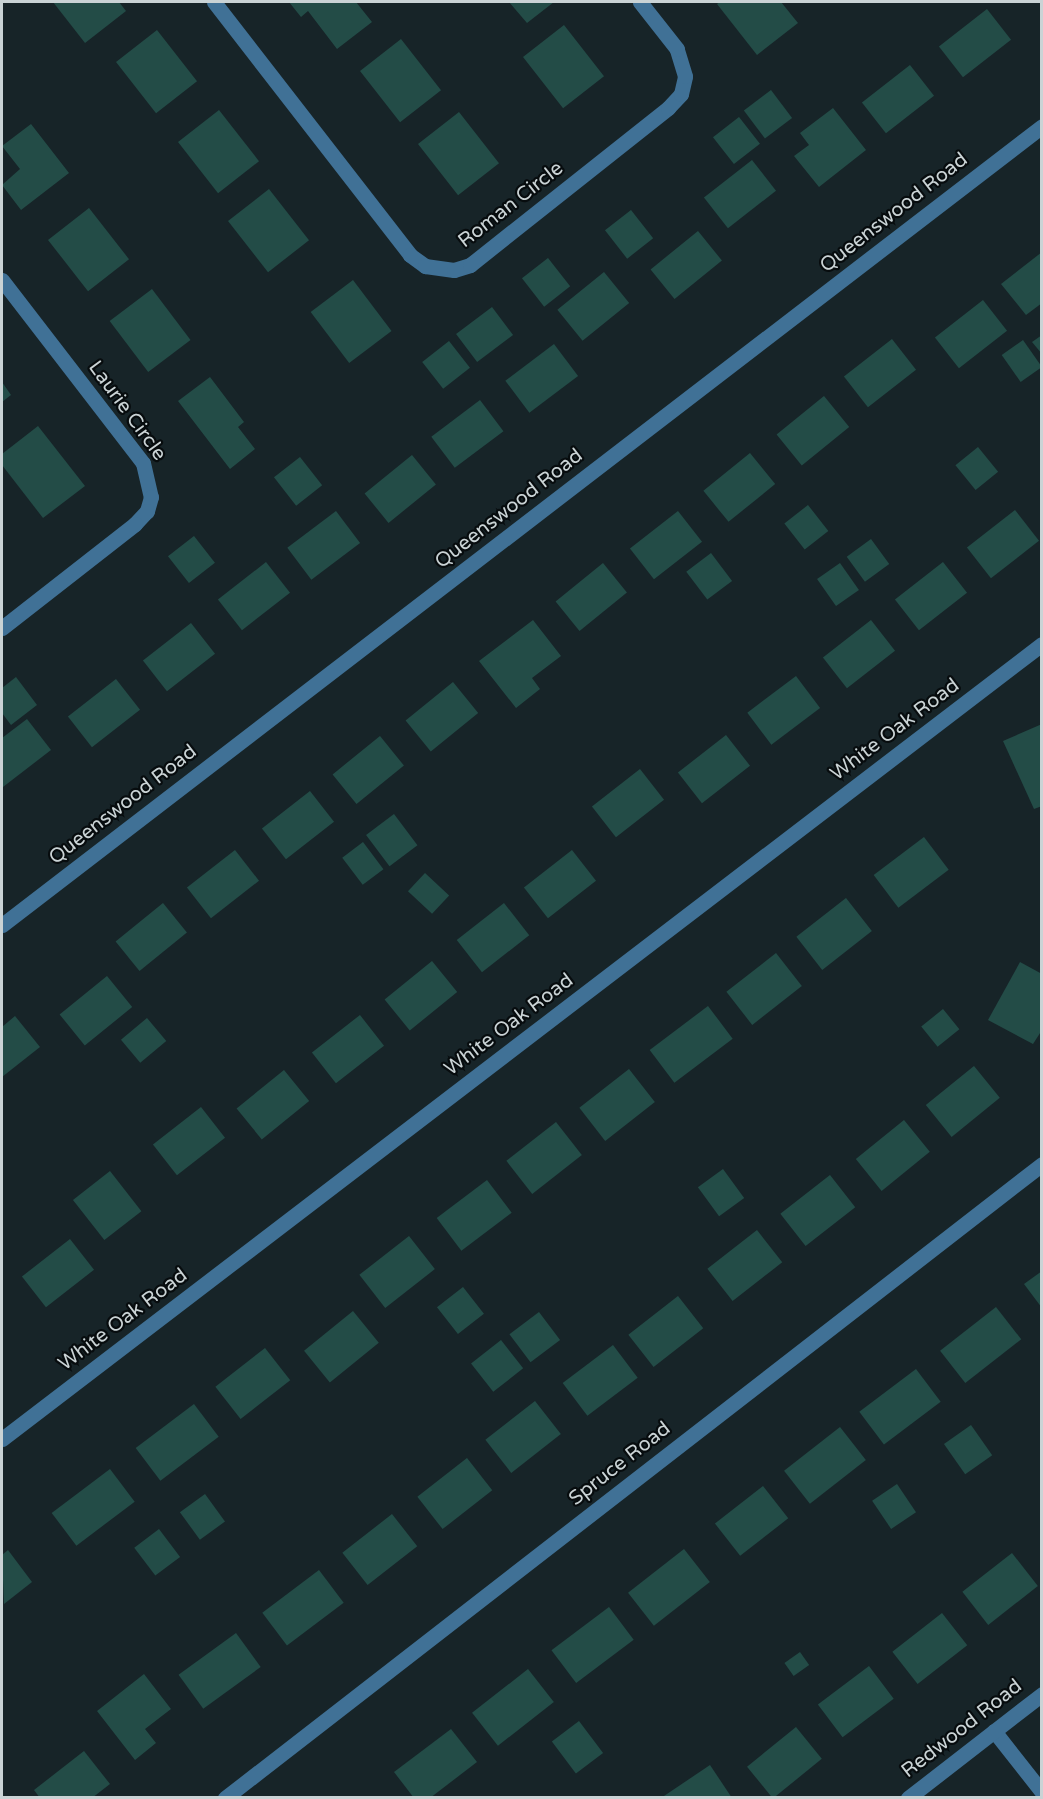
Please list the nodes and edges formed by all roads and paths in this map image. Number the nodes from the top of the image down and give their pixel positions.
1 (214, 2) edge
2 (640, 2) edge
3 (1041, 126) edge
4 (2, 280) edge
5 (2, 628) edge
6 (1041, 644) edge
7 (2, 925) edge
8 (1041, 1164) edge
9 (2, 1440) edge
10 (1041, 1694) edge
11 (994, 1731) junction
12 (1041, 1792) edge
13 (225, 1797) edge
14 (908, 1797) edge

1 - 2 street, Roman Circle
3 - 7 street, Queenswood Road
4 - 5 street, Laurie Circle
6 - 9 street, White Oak Road
8 - 13 street, Spruce Road
10 - 11 street, Redwood Road
11 - 12 street
11 - 14 street, Redwood Road

